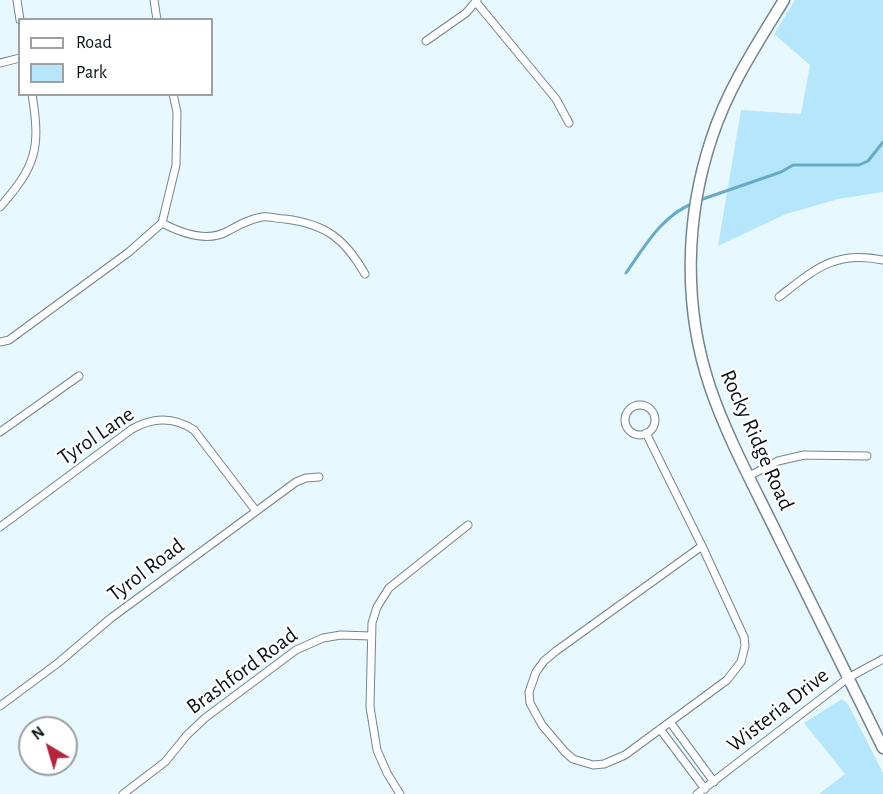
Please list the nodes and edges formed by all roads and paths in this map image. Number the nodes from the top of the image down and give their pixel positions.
1 (17, 0) edge
2 (154, 0) edge
3 (784, 0) edge
4 (476, 1) edge
5 (20, 18) edge
6 (157, 18) edge
7 (426, 41) dead end
8 (18, 58) edge
9 (0, 63) edge
10 (32, 96) edge
11 (173, 96) edge
12 (568, 123) dead end
13 (0, 207) edge
14 (162, 223) junction
15 (883, 260) edge
16 (365, 274) dead end
17 (779, 297) dead end
18 (0, 342) edge
19 (79, 376) dead end
20 (0, 432) edge
21 (646, 433) junction
22 (867, 456) dead end
23 (748, 476) junction
24 (320, 477) dead end
25 (256, 511) junction
26 (468, 525) dead end
27 (0, 527) edge
28 (702, 546) junction
29 (371, 636) junction
30 (883, 659) edge
31 (848, 678) junction
32 (0, 706) edge
33 (669, 722) junction
34 (660, 729) junction
35 (883, 748) edge
36 (714, 782) junction
37 (705, 789) junction
38 (123, 794) edge
39 (400, 794) edge
40 (697, 794) edge

1 - 5 street
2 - 6 street
3 - 23 main road, Rocky Ridge Road
4 - 7 street
4 - 12 street
8 - 9 street
10 - 13 street
11 - 14 street
14 - 16 street
14 - 18 street
15 - 17 street
19 - 20 street
21 - 21 street
21 - 28 street
22 - 23 street
23 - 31 main road, Rocky Ridge Road
24 - 25 street, Tyrol Road
25 - 27 street, Tyrol Lane
25 - 32 street, Tyrol Road
26 - 29 street
28 - 33 street
28 - 34 street
29 - 38 street, Brashford Road
29 - 39 street
30 - 31 street, Wisteria Drive
31 - 35 main road, Rocky Ridge Road
31 - 36 street, Wisteria Drive
33 - 34 street
33 - 36 street
34 - 37 street
36 - 37 street, Wisteria Drive
37 - 40 street, Wisteria Drive

